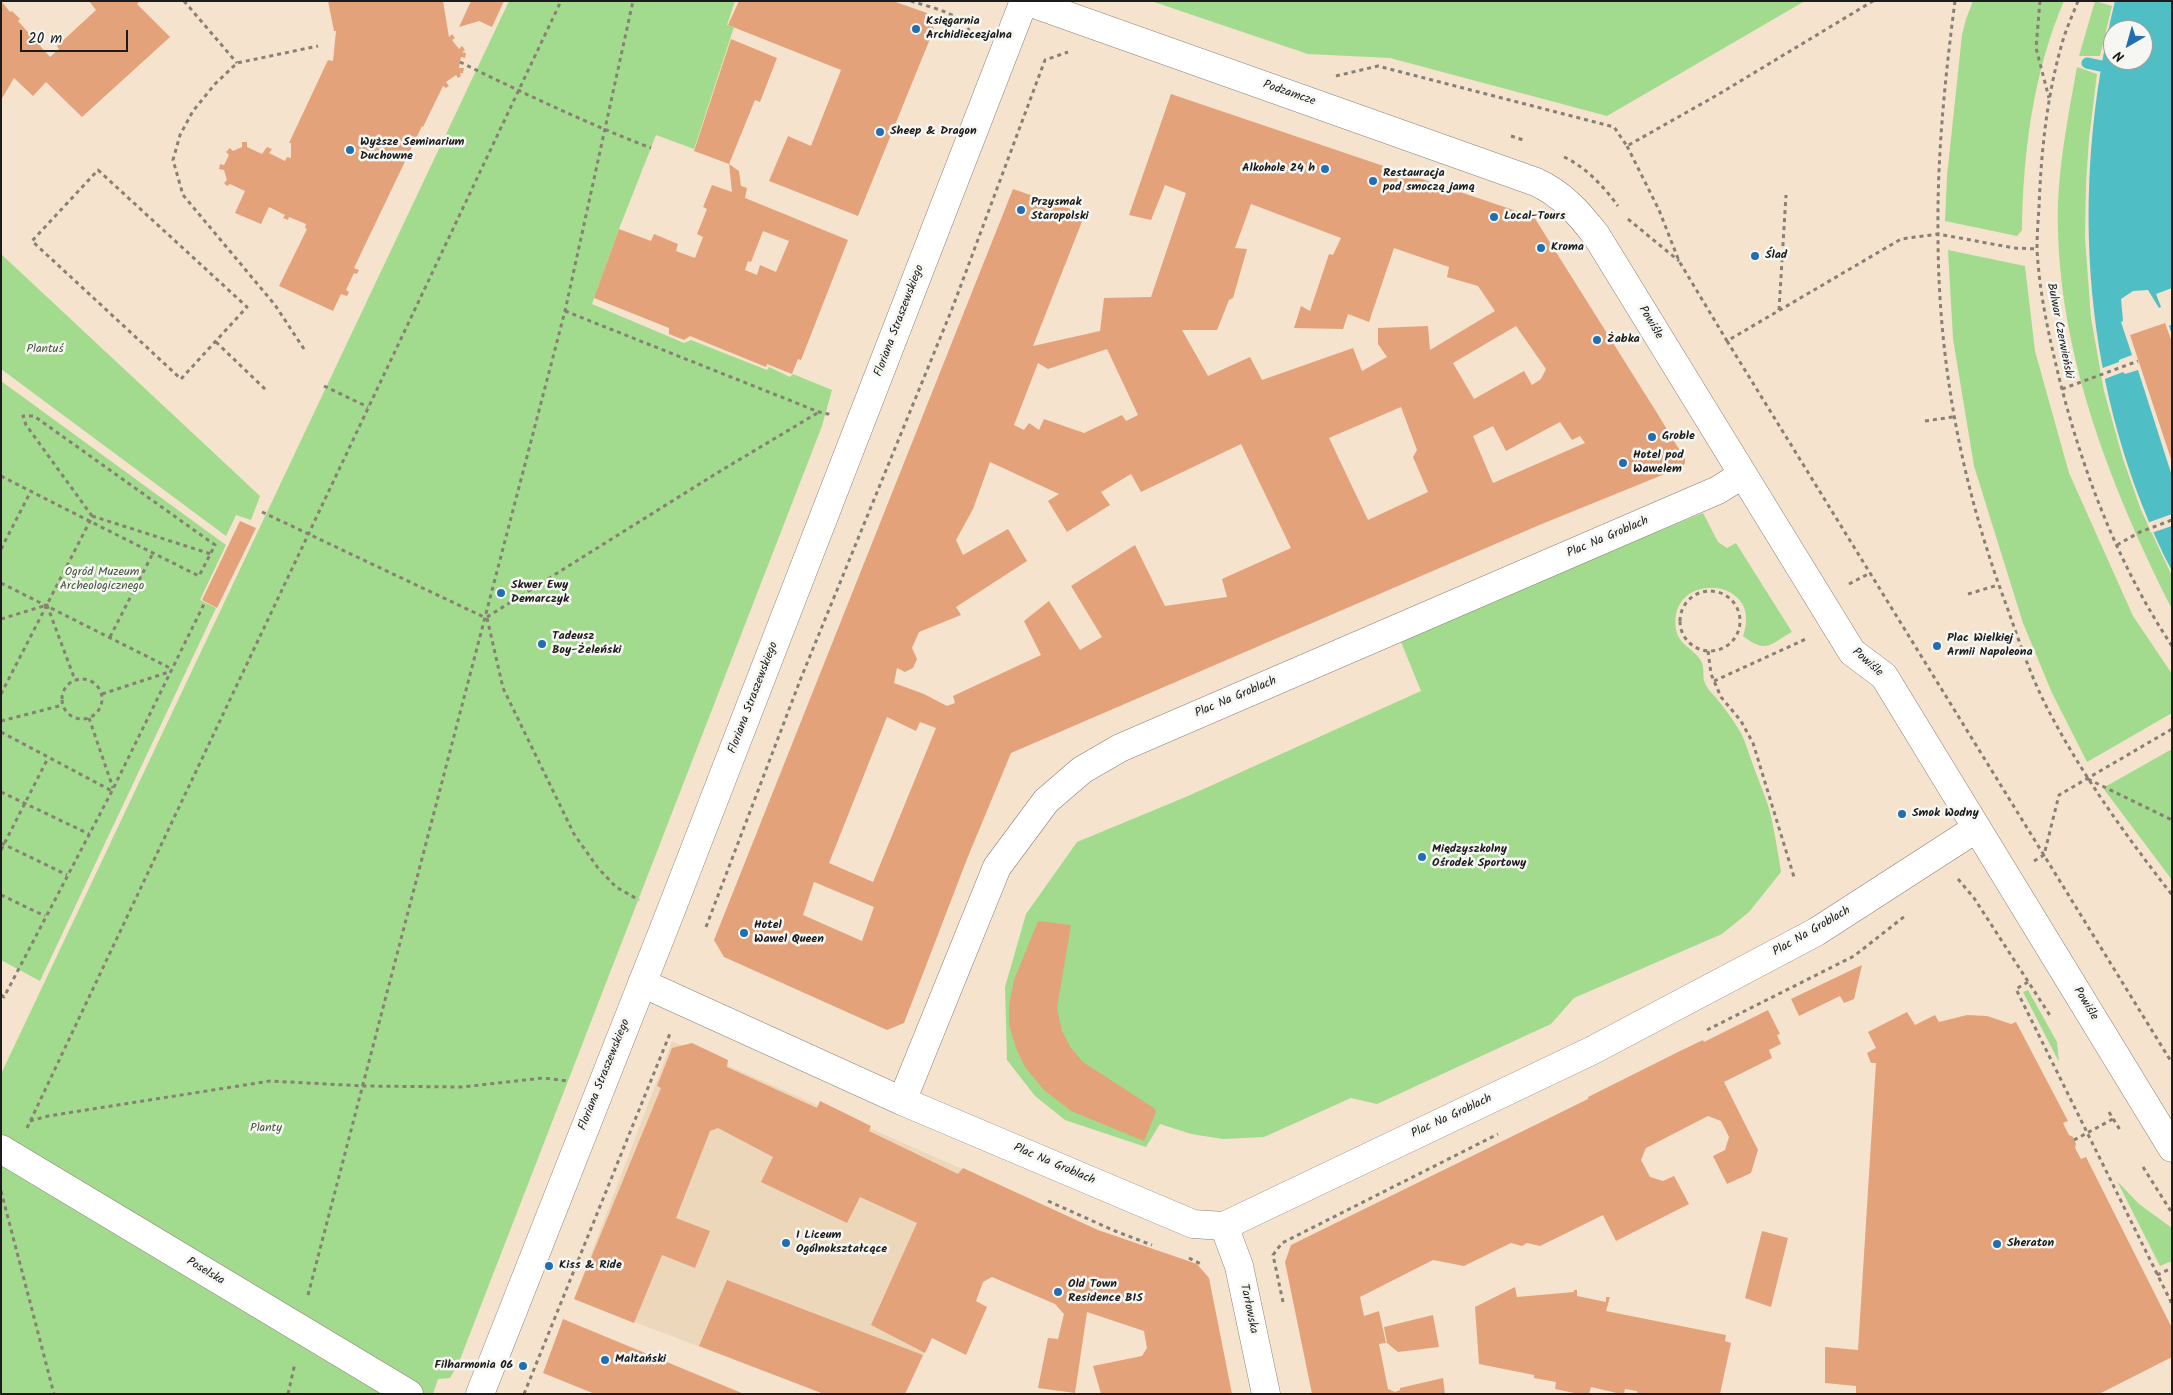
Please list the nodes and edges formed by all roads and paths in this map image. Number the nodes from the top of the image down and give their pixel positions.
1 (184, 1) edge
2 (561, 1) edge
3 (633, 1) edge
4 (911, 1) edge
5 (1025, 1) edge
6 (1873, 1) edge
7 (1955, 1) edge
8 (2040, 1) edge
9 (2078, 1) edge
10 (970, 30) dead end
11 (318, 46) dead end
12 (1071, 50) dead end
13 (460, 62) dead end
14 (237, 63) junction
15 (1331, 77) dead end
16 (518, 91) junction
17 (2049, 98) junction
18 (604, 130) junction
19 (1627, 146) junction
20 (651, 148) dead end
21 (1551, 189) joint
22 (1786, 195) dead end
23 (1938, 234) junction
24 (2037, 248) junction
25 (1779, 310) junction
26 (565, 311) junction
27 (1727, 341) junction
28 (216, 342) junction
29 (304, 348) dead end
30 (2138, 361) dead end
31 (324, 386) dead end
32 (2062, 389) junction
33 (266, 390) dead end
34 (368, 408) junction
35 (819, 412) junction
36 (828, 414) dead end
37 (1953, 417) junction
38 (1925, 421) dead end
39 (1742, 475) junction
40 (1, 476) edge
41 (31, 492) junction
42 (262, 512) dead end
43 (92, 516) junction
44 (2172, 520) edge
45 (90, 521) junction
46 (309, 534) junction
47 (2117, 545) junction
48 (1, 549) edge
49 (153, 553) junction
50 (211, 554) junction
51 (1, 583) edge
52 (1998, 585) junction
53 (1968, 594) dead end
54 (204, 604) dead end
55 (47, 605) junction
56 (486, 618) junction
57 (1, 619) edge
58 (110, 636) junction
59 (1806, 638) dead end
60 (2172, 646) edge
61 (1708, 651) junction
62 (171, 670) junction
63 (75, 680) junction
64 (1714, 680) junction
65 (1, 694) edge
66 (102, 694) junction
67 (63, 705) junction
68 (89, 718) junction
69 (1, 721) edge
70 (2172, 729) edge
71 (1, 732) edge
72 (48, 758) junction
73 (2088, 778) junction
74 (113, 790) junction
75 (1, 792) edge
76 (2059, 795) dead end
77 (24, 803) junction
78 (2172, 820) edge
79 (1977, 828) junction
80 (89, 834) junction
81 (3, 843) edge
82 (1, 850) edge
83 (67, 875) junction
84 (1956, 876) dead end
85 (1794, 877) dead end
86 (1, 895) edge
87 (2172, 895) edge
88 (1909, 913) dead end
89 (670, 914) junction
90 (45, 916) junction
91 (706, 927) dead end
92 (2028, 982) junction
93 (642, 983) junction
94 (1, 995) edge
95 (2054, 1021) dead end
96 (1705, 1030) dead end
97 (679, 1034) dead end
98 (2172, 1063) edge
99 (566, 1081) dead end
100 (364, 1086) junction
101 (902, 1101) junction
102 (2108, 1111) dead end
103 (2113, 1119) junction
104 (30, 1121) junction
105 (1504, 1132) dead end
106 (2087, 1133) junction
107 (2123, 1135) dead end
108 (2074, 1140) dead end
109 (2172, 1148) edge
110 (8, 1153) edge
111 (2142, 1166) dead end
112 (1, 1190) edge
113 (1043, 1199) dead end
114 (2172, 1213) edge
115 (1224, 1226) junction
116 (1158, 1247) dead end
117 (1183, 1256) dead end
118 (1208, 1268) dead end
119 (2172, 1268) edge
120 (2158, 1275) junction
121 (2172, 1304) edge
122 (1284, 1311) dead end
123 (302, 1330) junction
124 (54, 1394) edge
125 (409, 1394) edge
126 (480, 1394) edge
127 (524, 1394) edge
128 (1266, 1394) edge

1 - 14 path
2 - 16 path
3 - 18 path
4 - 10 path
5 - 21 street, Podzamcze
5 - 89 street, Floriana Straszewskiego
6 - 19 path
7 - 23 path
8 - 17 path
9 - 17 path, Bulwar Czerwieński
11 - 14 path
12 - 91 path
13 - 16 path
14 - 29 path
15 - 19 path
16 - 18 path
16 - 34 path
17 - 24 path, Bulwar Czerwieński
18 - 20 path
18 - 26 path
19 - 27 path
21 - 39 street, Powiśle
22 - 25 path
23 - 24 path
23 - 25 path
23 - 37 path
24 - 32 path, Bulwar Czerwieński
25 - 27 path
26 - 35 path
26 - 56 path
27 - 98 path
28 - 28 path
28 - 33 path
30 - 32 path
31 - 34 path
32 - 47 path, Bulwar Czerwieński
34 - 46 path
35 - 36 path
35 - 56 path
37 - 38 path
37 - 52 path
39 - 79 street, Powiśle
39 - 101 street, Plac Na Groblach
40 - 41 path
41 - 45 path
41 - 48 path
42 - 46 path
43 - 45 path
43 - 50 path
43 - 50 path
44 - 47 path
45 - 49 path
45 - 55 path
46 - 56 path
46 - 104 path
47 - 60 path, Bulwar Czerwieński
49 - 50 path
49 - 58 path
51 - 55 path
52 - 53 path
52 - 73 path
54 - 62 path
55 - 57 path
55 - 58 path
55 - 63 path
55 - 65 path
56 - 89 path
56 - 100 path
58 - 62 path
59 - 64 path
61 - 61 path
61 - 64 path
62 - 66 path
62 - 74 path
63 - 66 path
63 - 67 path
64 - 85 path
66 - 68 path
67 - 68 path
67 - 69 path
68 - 74 path
70 - 73 path
71 - 72 path
72 - 74 path
72 - 77 path
73 - 76 path
73 - 78 path
73 - 87 path
74 - 80 path
75 - 77 path
77 - 80 path
77 - 81 path
79 - 109 street, Powiśle
79 - 115 street, Plac Na Groblach
80 - 83 path
81 - 82 path
81 - 83 path
83 - 90 path
84 - 92 path
86 - 90 path
88 - 96 path
89 - 93 street, Floriana Straszewskiego
90 - 94 path
92 - 95 path
92 - 106 path
93 - 101 street, Plac Na Groblach
93 - 126 street, Floriana Straszewskiego
97 - 127 path
99 - 100 path
100 - 104 path
100 - 123 path
101 - 115 street, Plac Na Groblach
102 - 103 path
103 - 106 path
103 - 107 path
104 - 110 path
105 - 122 path
106 - 108 path
106 - 120 path
110 - 112 path
110 - 123 street, Poselska
111 - 114 path
112 - 124 path
113 - 116 path
115 - 128 street, Tarłowska
117 - 118 path
119 - 120 path
120 - 121 path
123 - 125 street, Poselska

